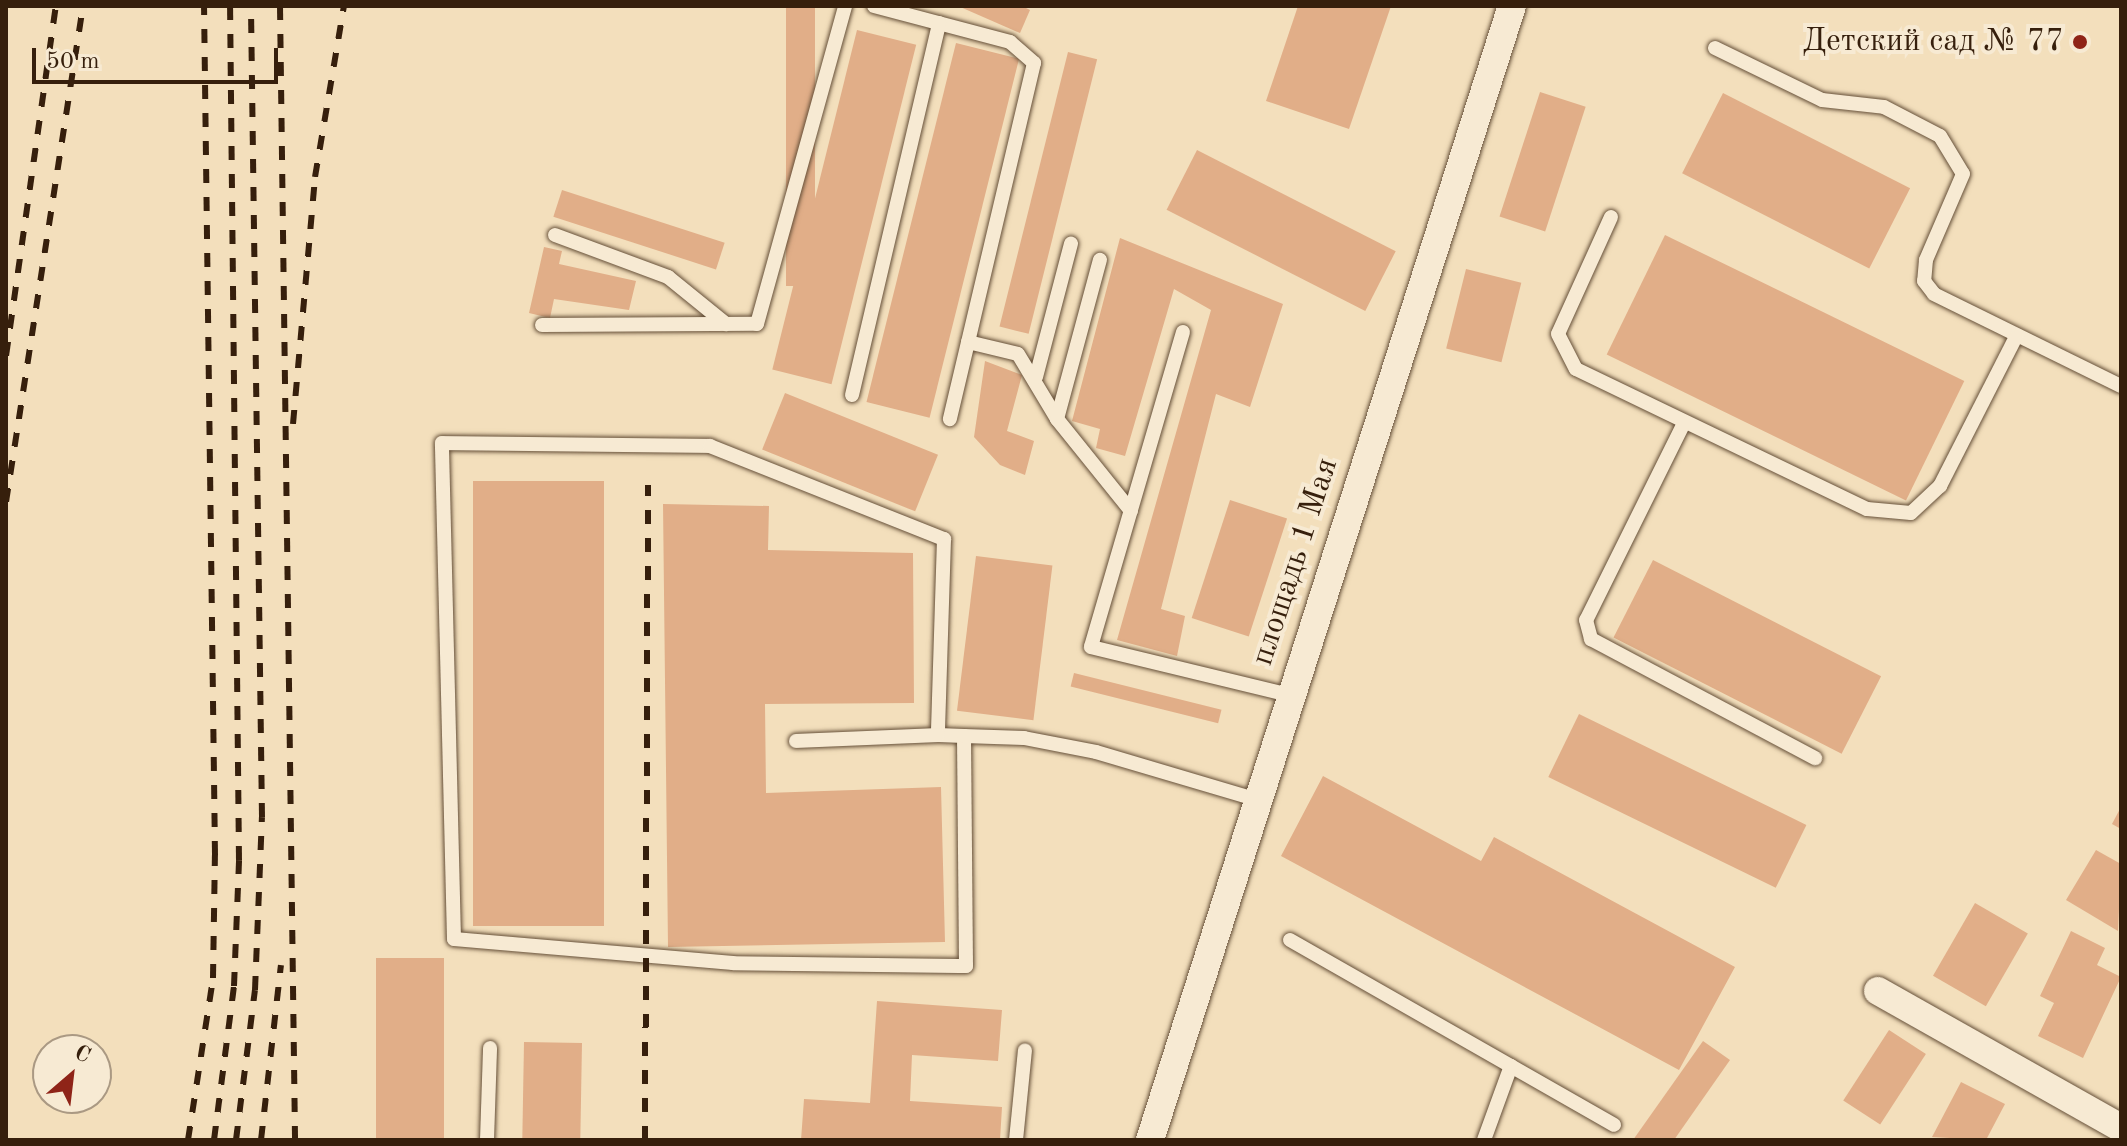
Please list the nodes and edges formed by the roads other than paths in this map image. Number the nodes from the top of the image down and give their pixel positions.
1 (845, 6) edge
2 (874, 6) edge
3 (1512, 6) edge
4 (939, 23) junction
5 (1715, 48) dead end
6 (1611, 217) dead end
7 (555, 235) dead end
8 (1071, 244) dead end
9 (1100, 260) dead end
10 (726, 324) junction
11 (542, 325) dead end
12 (1183, 332) dead end
13 (2017, 335) junction
14 (968, 342) junction
15 (1036, 377) junction
16 (2121, 386) edge
17 (852, 395) dead end
18 (950, 419) dead end
19 (1057, 419) junction
20 (1684, 423) junction
21 (1131, 511) junction
22 (1289, 695) junction
23 (938, 735) junction
24 (964, 736) junction
25 (796, 741) dead end
26 (1815, 758) dead end
27 (1255, 799) junction
28 (1290, 940) dead end
29 (1878, 991) dead end
30 (490, 1048) dead end
31 (1025, 1050) dead end
32 (1511, 1066) junction
33 (1614, 1125) dead end
34 (2121, 1128) edge
35 (487, 1140) edge
36 (1016, 1140) edge
37 (1150, 1140) edge
38 (1484, 1140) edge

1 - 10 lane
2 - 4 lane
3 - 22 street, площадь 1 Мая
4 - 14 lane
4 - 17 lane
5 - 13 lane
6 - 20 lane
7 - 10 lane
8 - 15 lane
9 - 19 lane
10 - 11 lane
12 - 21 lane
13 - 16 lane
13 - 20 lane
14 - 15 lane
14 - 18 lane
15 - 19 lane
19 - 21 lane
20 - 26 lane
21 - 22 lane
22 - 27 street, площадь 1 Мая
23 - 24 lane
23 - 24 lane
23 - 25 lane
24 - 27 lane
27 - 37 street, площадь 1 Мая
28 - 32 lane
29 - 34 street
30 - 35 lane
31 - 36 lane
32 - 33 lane
32 - 38 lane

